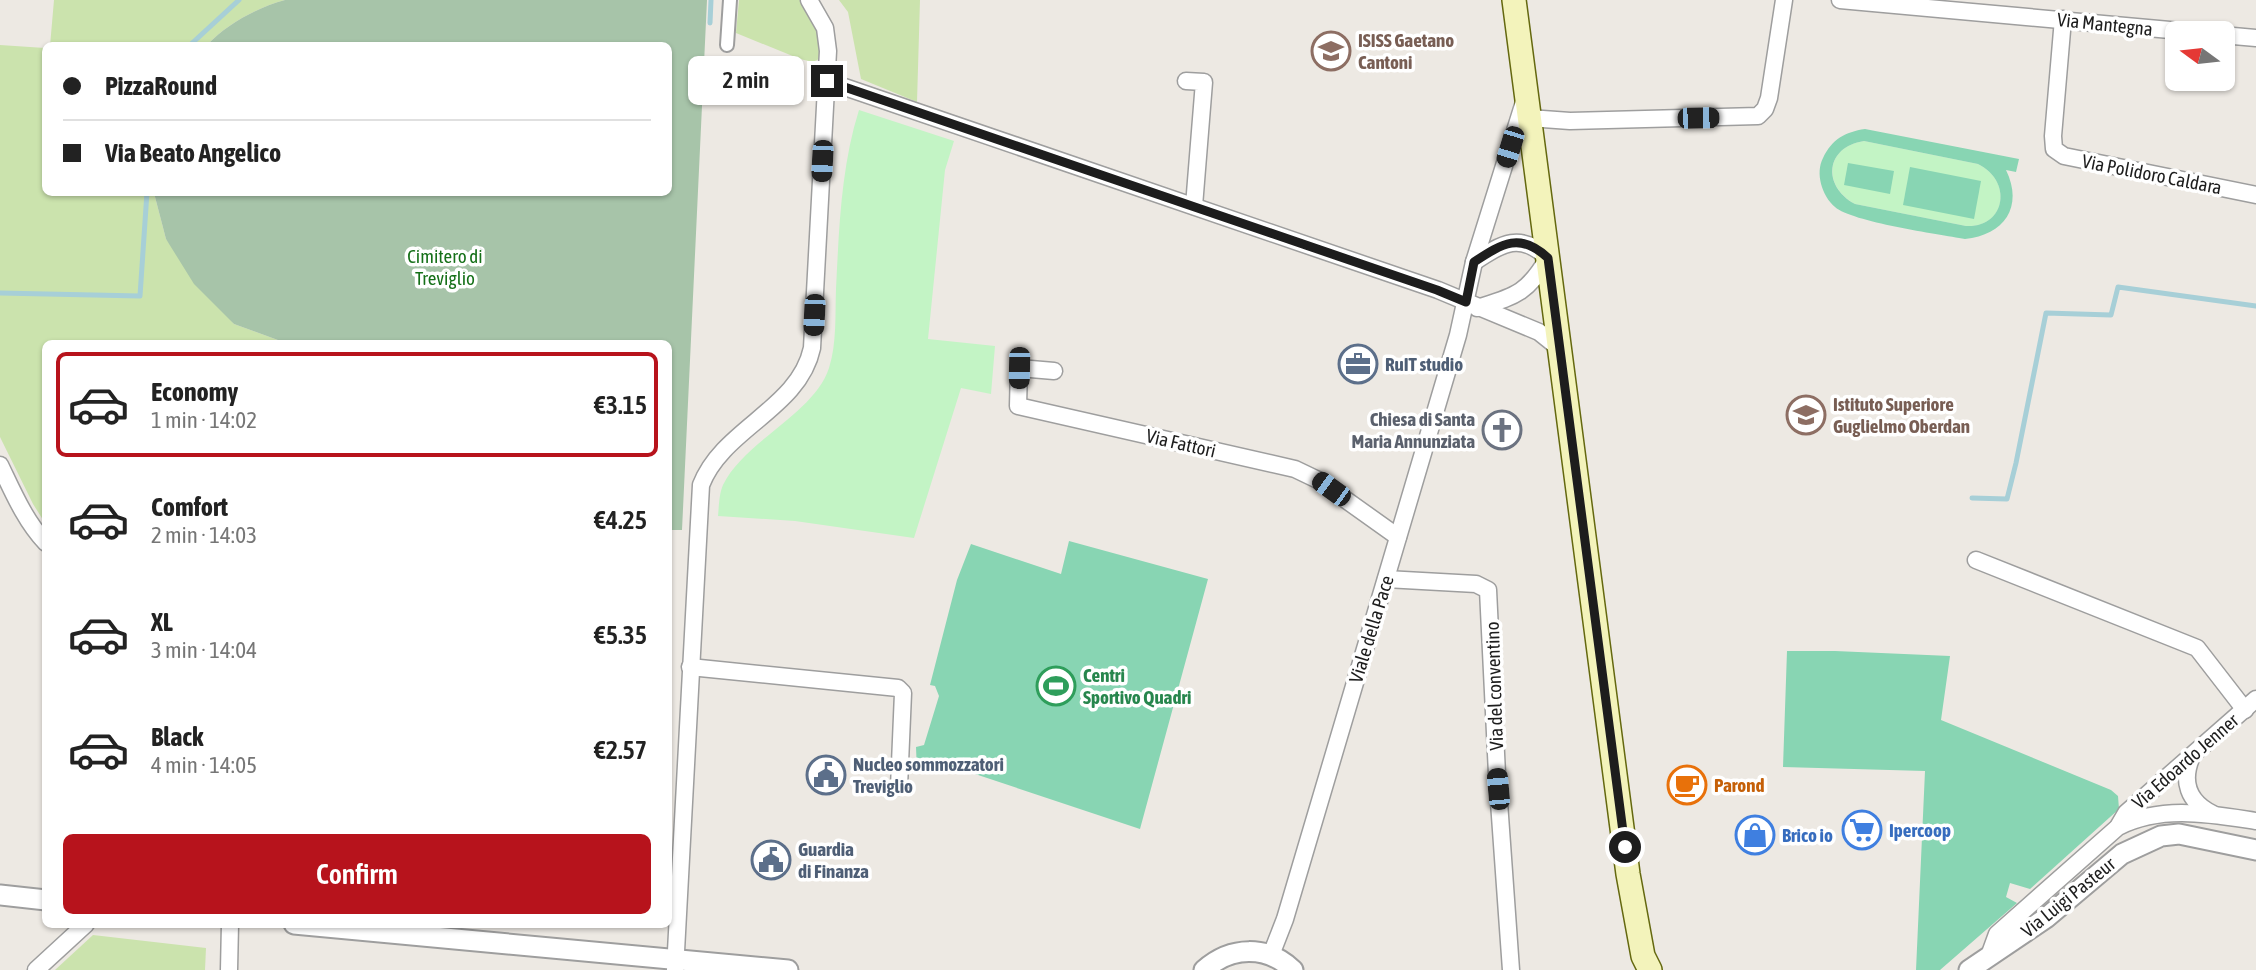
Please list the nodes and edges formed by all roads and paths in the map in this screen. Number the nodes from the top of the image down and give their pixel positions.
1 (730, 0) edge
2 (809, 0) edge
3 (1514, 0) edge
4 (1784, 0) edge
5 (1840, 0) edge
6 (2063, 19) junction
7 (2165, 29) edge
8 (2235, 36) edge
9 (2256, 38) edge
10 (727, 45) dead end
11 (827, 81) junction
12 (1186, 81) dead end
13 (1526, 95) junction
14 (1529, 118) junction
15 (2256, 195) edge
16 (1194, 206) junction
17 (1548, 258) junction
18 (1474, 262) junction
19 (1472, 305) junction
20 (1559, 348) junction
21 (1054, 371) dead end
22 (0, 465) edge
23 (1398, 537) junction
24 (42, 539) edge
25 (1976, 560) dead end
26 (1386, 579) junction
27 (690, 667) junction
28 (2250, 704) edge
29 (2192, 757) junction
30 (676, 785) edge
31 (899, 787) dead end
32 (2213, 814) junction
33 (2256, 821) edge
34 (2118, 827) junction
35 (2256, 849) edge
36 (0, 895) edge
37 (42, 900) edge
38 (82, 928) edge
39 (230, 928) edge
40 (332, 928) edge
41 (1271, 955) junction
42 (1989, 956) junction
43 (675, 964) edge
44 (1645, 965) edge
45 (36, 970) edge
46 (229, 970) edge
47 (788, 970) edge
48 (1204, 970) edge
49 (1293, 970) edge
50 (1511, 970) edge
51 (1969, 970) edge

1 - 10 street
2 - 11 street
3 - 13 main road
4 - 14 street
5 - 6 street, Via Mantegna
6 - 7 street, Via Mantegna
6 - 15 street, Via Polidoro Caldara
8 - 9 street
11 - 16 street
11 - 27 street
12 - 16 street
13 - 14 main road
13 - 18 street, Viale della Pace
14 - 17 main road
16 - 19 street
17 - 18 street
17 - 19 street
17 - 20 main road
18 - 19 street, Viale della Pace
19 - 20 street
19 - 23 street, Viale della Pace
20 - 44 main road
21 - 23 street, Via Fattori
22 - 24 street
23 - 26 street, Viale della Pace
25 - 28 street
26 - 41 street, Viale della Pace
26 - 50 street, Via del conventino
27 - 30 street
27 - 31 street
28 - 29 street, Via Edoardo Jenner
29 - 32 street
29 - 34 street, Via Edoardo Jenner
30 - 43 street
32 - 33 street
32 - 34 street
34 - 42 street
35 - 42 street, Via Luigi Pasteur
36 - 37 street
38 - 45 street
39 - 46 street
40 - 43 street
41 - 48 street
41 - 49 street
42 - 51 street, Via Luigi Pasteur
43 - 47 street

